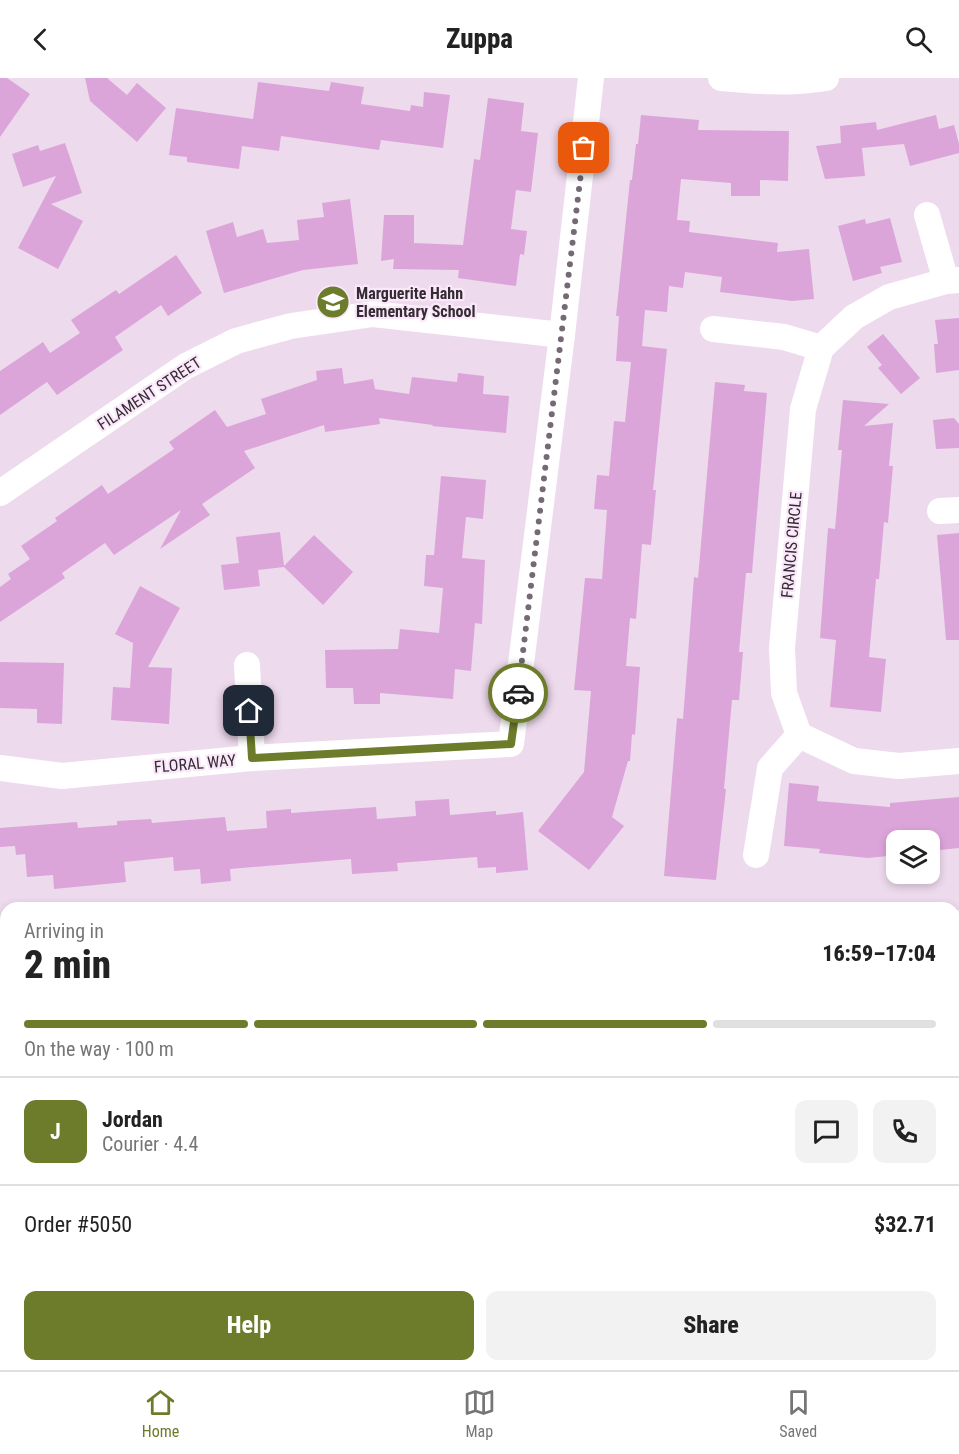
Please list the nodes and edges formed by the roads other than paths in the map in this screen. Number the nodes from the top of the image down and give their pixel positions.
1 (591, 78) edge
2 (722, 78) edge
3 (826, 78) edge
4 (927, 215) dead end
5 (952, 281) edge
6 (713, 329) dead end
7 (562, 335) junction
8 (821, 348) junction
9 (0, 493) edge
10 (247, 665) dead end
11 (799, 735) junction
12 (252, 758) junction
13 (959, 761) edge
14 (0, 768) edge
15 (756, 855) dead end

1 - 7 street, FLORAL WAY
2 - 3 street
4 - 5 street
5 - 8 street
6 - 8 street
7 - 9 street, FILAMENT STREET
7 - 12 street, FLORAL WAY
8 - 11 street, FRANCIS CIRCLE
10 - 12 street
11 - 13 street
11 - 15 street
12 - 14 street, FLORAL WAY

